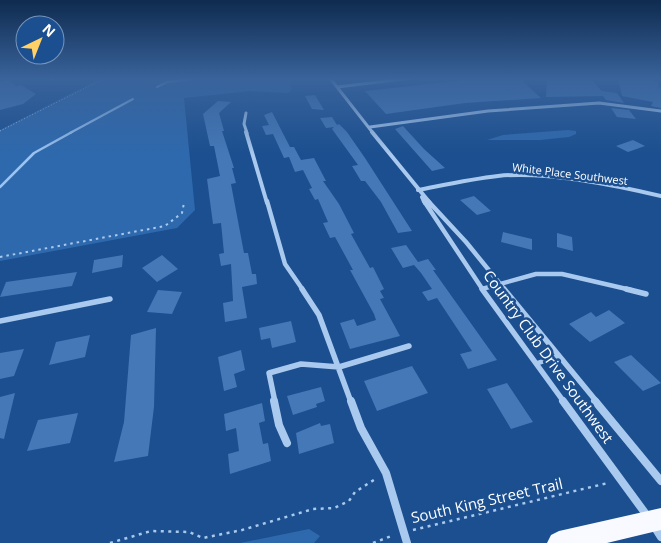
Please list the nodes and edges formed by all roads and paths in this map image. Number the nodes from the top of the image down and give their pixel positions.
1 (55, 103) edge
2 (351, 103) edge
3 (661, 111) edge
4 (246, 113) dead end
5 (370, 128) junction
6 (0, 131) edge
7 (418, 190) junction
8 (661, 196) edge
9 (184, 203) dead end
10 (0, 257) edge
11 (500, 284) junction
12 (482, 289) junction
13 (646, 294) dead end
14 (110, 299) dead end
15 (0, 321) edge
16 (408, 346) dead end
17 (559, 356) junction
18 (538, 363) junction
19 (339, 367) junction
20 (287, 443) dead end
21 (386, 473) junction
22 (661, 482) edge
23 (608, 483) dead end
24 (658, 526) edge
25 (405, 531) junction
26 (110, 543) edge
27 (372, 543) edge
28 (407, 543) edge
29 (559, 543) edge

1 - 6 path
2 - 5 street, Country Club Drive Southwest
3 - 5 street
4 - 19 street
5 - 7 street, Country Club Drive Southwest
7 - 8 street, White Place Southwest
7 - 11 street, Country Club Drive Southwest
7 - 12 street, Country Club Drive Southwest
9 - 10 path
11 - 12 street
11 - 13 street
11 - 17 street, Country Club Drive Southwest
12 - 18 street, Country Club Drive Southwest
14 - 15 street
16 - 19 street
17 - 18 lane
17 - 22 street, Country Club Drive Southwest
18 - 24 street, Country Club Drive Southwest
19 - 20 street
19 - 21 street
21 - 25 street
21 - 26 path
23 - 25 path, South King Street Trail
24 - 29 highway
25 - 27 path, South King Street Trail
25 - 28 street

